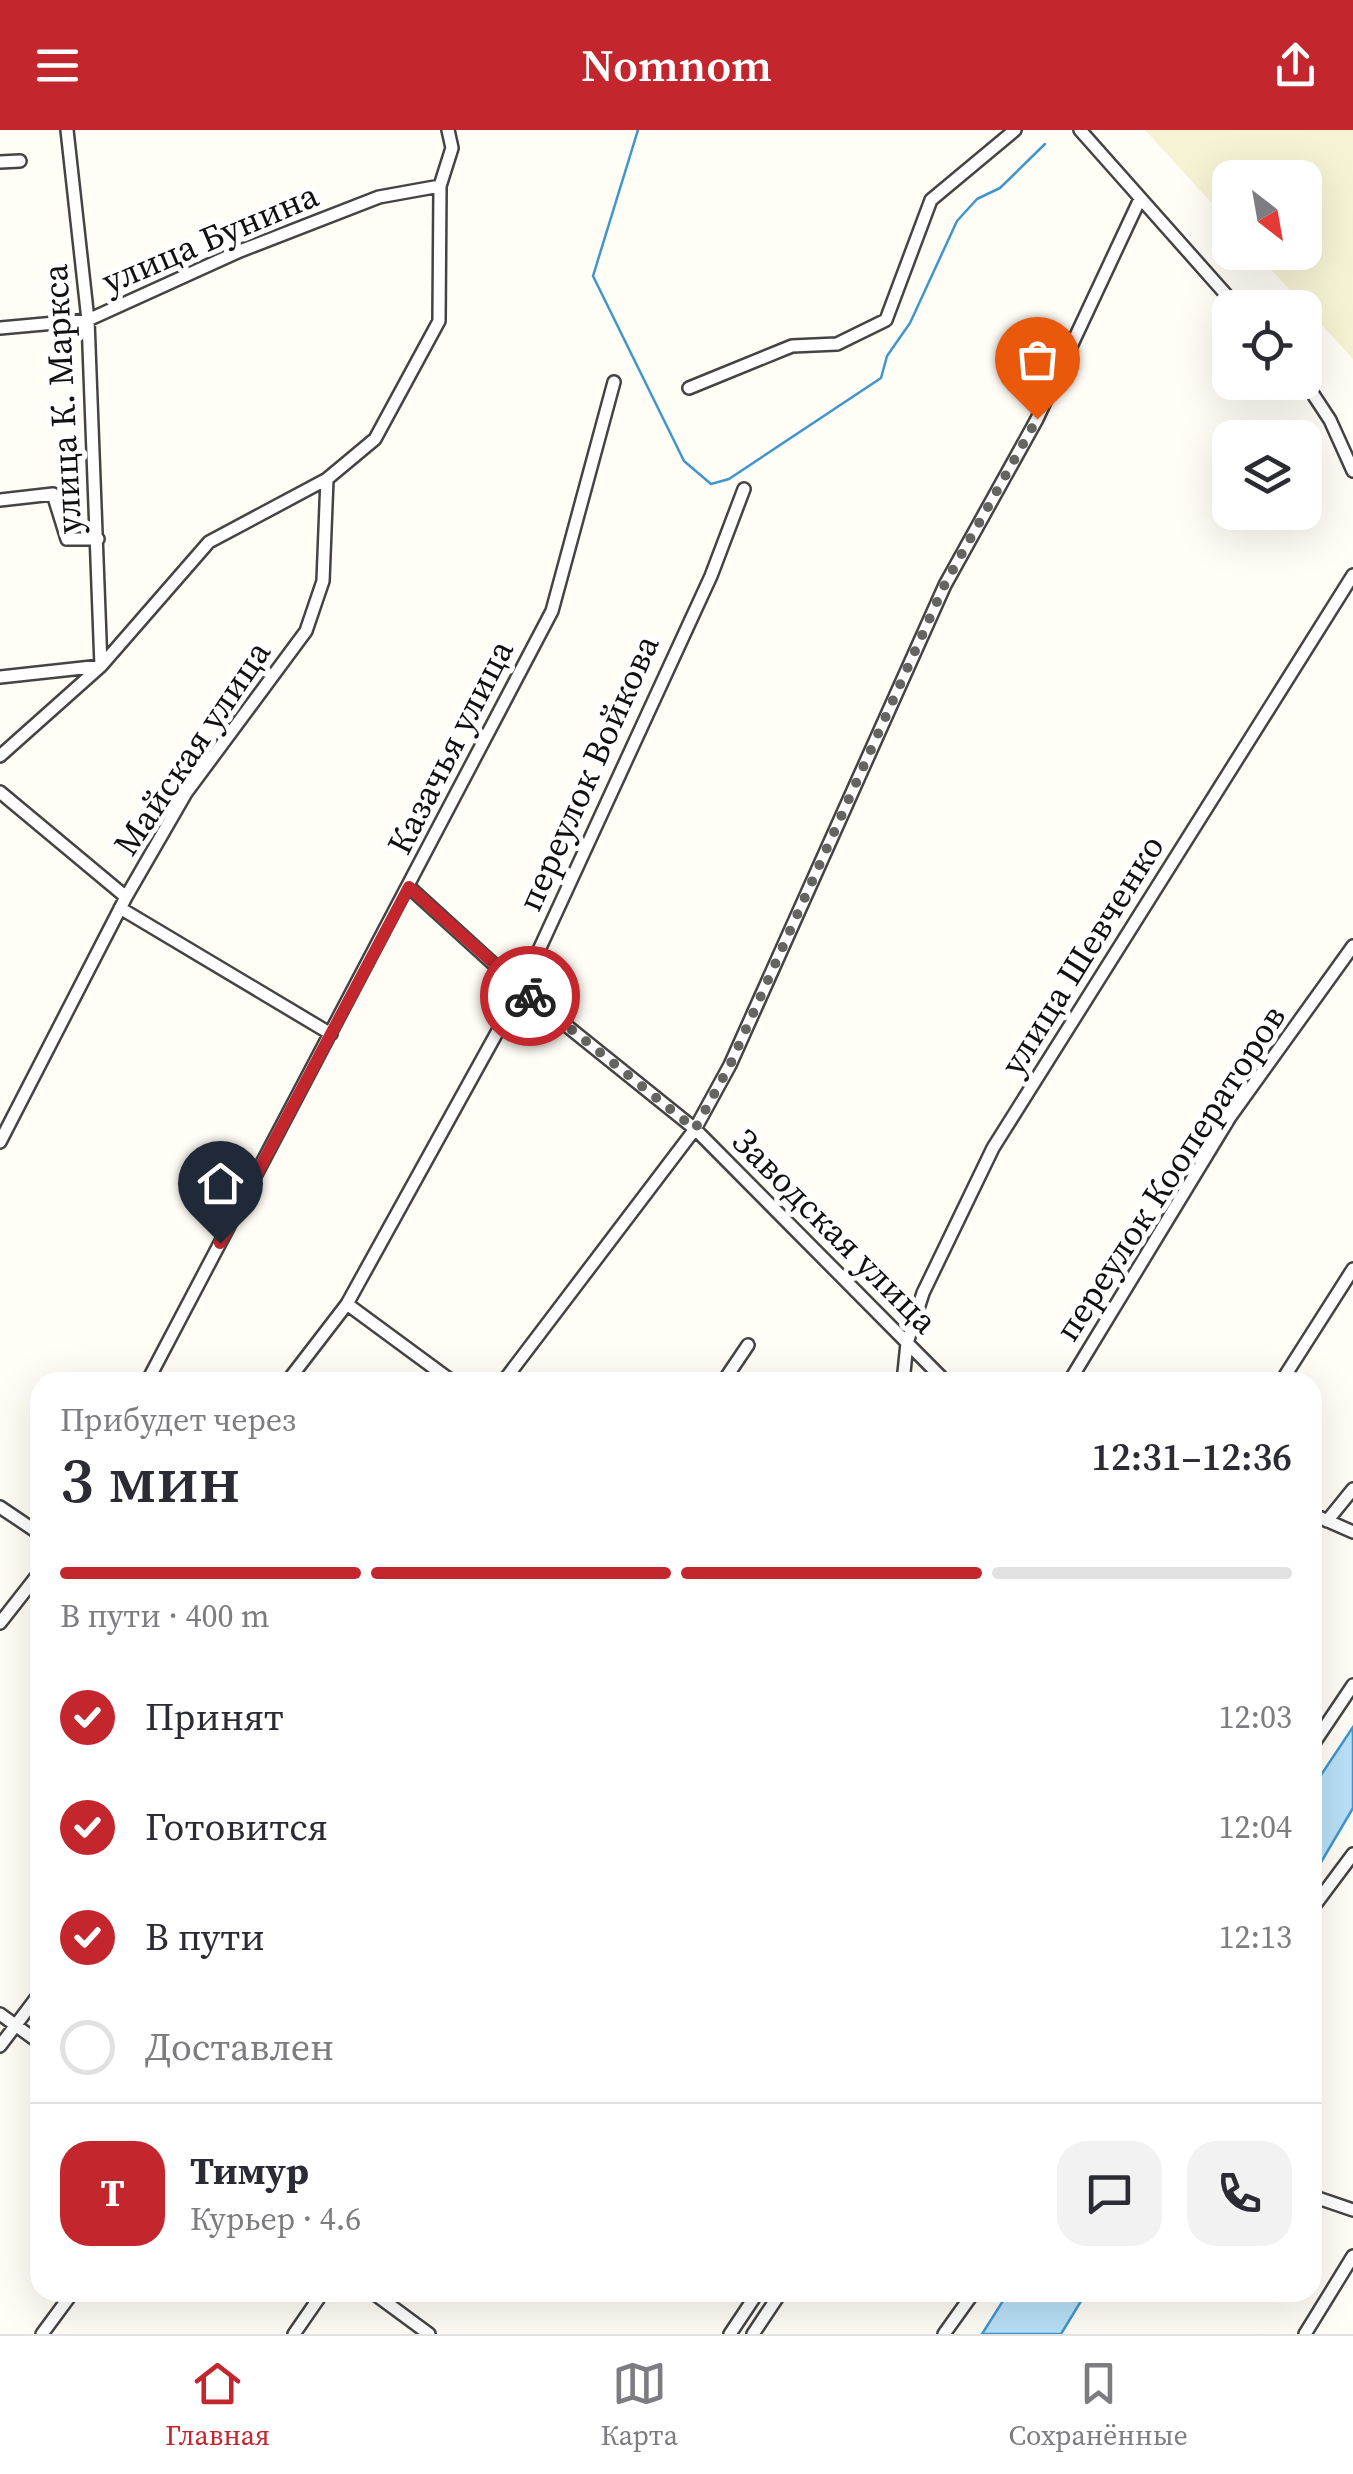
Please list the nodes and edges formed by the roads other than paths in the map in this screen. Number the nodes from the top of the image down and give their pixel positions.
1 (68, 130) edge
2 (448, 130) edge
3 (1016, 130) edge
4 (1080, 130) edge
5 (20, 161) dead end
6 (0, 162) edge
7 (440, 186) junction
8 (1140, 199) junction
9 (1222, 290) edge
10 (88, 320) junction
11 (0, 328) edge
12 (614, 382) dead end
13 (688, 388) dead end
14 (1317, 400) edge
15 (1353, 471) edge
16 (327, 478) junction
17 (744, 489) dead end
18 (0, 500) edge
19 (98, 540) junction
20 (1353, 576) edge
21 (101, 666) junction
22 (0, 677) edge
23 (0, 756) edge
24 (0, 792) edge
25 (409, 887) junction
26 (123, 903) junction
27 (1353, 946) edge
28 (521, 989) junction
29 (331, 1034) junction
30 (695, 1129) junction
31 (0, 1142) edge
32 (1353, 1269) edge
33 (346, 1304) junction
34 (907, 1343) junction
35 (748, 1345) dead end
36 (152, 1372) edge
37 (295, 1372) edge
38 (440, 1372) edge
39 (511, 1372) edge
40 (730, 1372) edge
41 (904, 1372) edge
42 (936, 1372) edge
43 (1075, 1372) edge
44 (1287, 1372) edge
45 (1353, 1489) edge
46 (0, 1507) edge
47 (1322, 1519) edge
48 (1327, 1521) junction
49 (30, 1527) edge
50 (1353, 1532) edge
51 (30, 1585) edge
52 (0, 1623) edge
53 (1353, 1685) edge
54 (1322, 1731) edge
55 (1353, 1854) edge
56 (1322, 1896) edge
57 (30, 2006) edge
58 (0, 2014) edge
59 (16, 2025) junction
60 (30, 2036) edge
61 (0, 2046) edge
62 (1322, 2199) edge
63 (1353, 2210) edge
64 (1353, 2256) edge
65 (66, 2302) edge
66 (315, 2302) edge
67 (386, 2302) edge
68 (751, 2302) edge
69 (775, 2302) edge
70 (967, 2302) edge
71 (42, 2334) edge
72 (294, 2334) edge
73 (429, 2334) edge
74 (730, 2334) edge
75 (754, 2334) edge
76 (944, 2334) edge
77 (1304, 2334) edge

1 - 10 street, улица К. Маркса
2 - 7 street
3 - 13 street
4 - 8 street
5 - 6 street
7 - 10 street, улица Бунина
7 - 16 street
8 - 9 street
8 - 30 street
10 - 11 street, улица Бунина
10 - 19 street, улица К. Маркса
12 - 25 street, Казачья улица
14 - 15 street
16 - 21 street
16 - 26 street, Майская улица
17 - 28 street, переулок Войкова
18 - 19 street
19 - 21 street, улица К. Маркса
20 - 34 street, улица Шевченко
21 - 22 street
21 - 23 street
24 - 26 street
25 - 28 street, Заводская улица
25 - 29 street, Казачья улица
26 - 29 street
26 - 31 street, Майская улица
27 - 43 street, переулок Кооператоров
28 - 30 street, Заводская улица
28 - 33 street, переулок Войкова
29 - 36 street, Казачья улица
30 - 34 street, Заводская улица
30 - 39 street
32 - 44 street
33 - 37 street, переулок Войкова
33 - 38 street
34 - 41 street, улица Шевченко
34 - 42 street, Заводская улица
35 - 40 street
45 - 48 street
46 - 49 street
47 - 48 street
48 - 50 street
51 - 52 street
53 - 54 street
55 - 56 street
57 - 59 street
58 - 59 street
59 - 60 street
59 - 61 street
62 - 63 street
64 - 77 street
65 - 71 street
66 - 72 street
67 - 73 street
68 - 74 street
69 - 75 street
70 - 76 street

